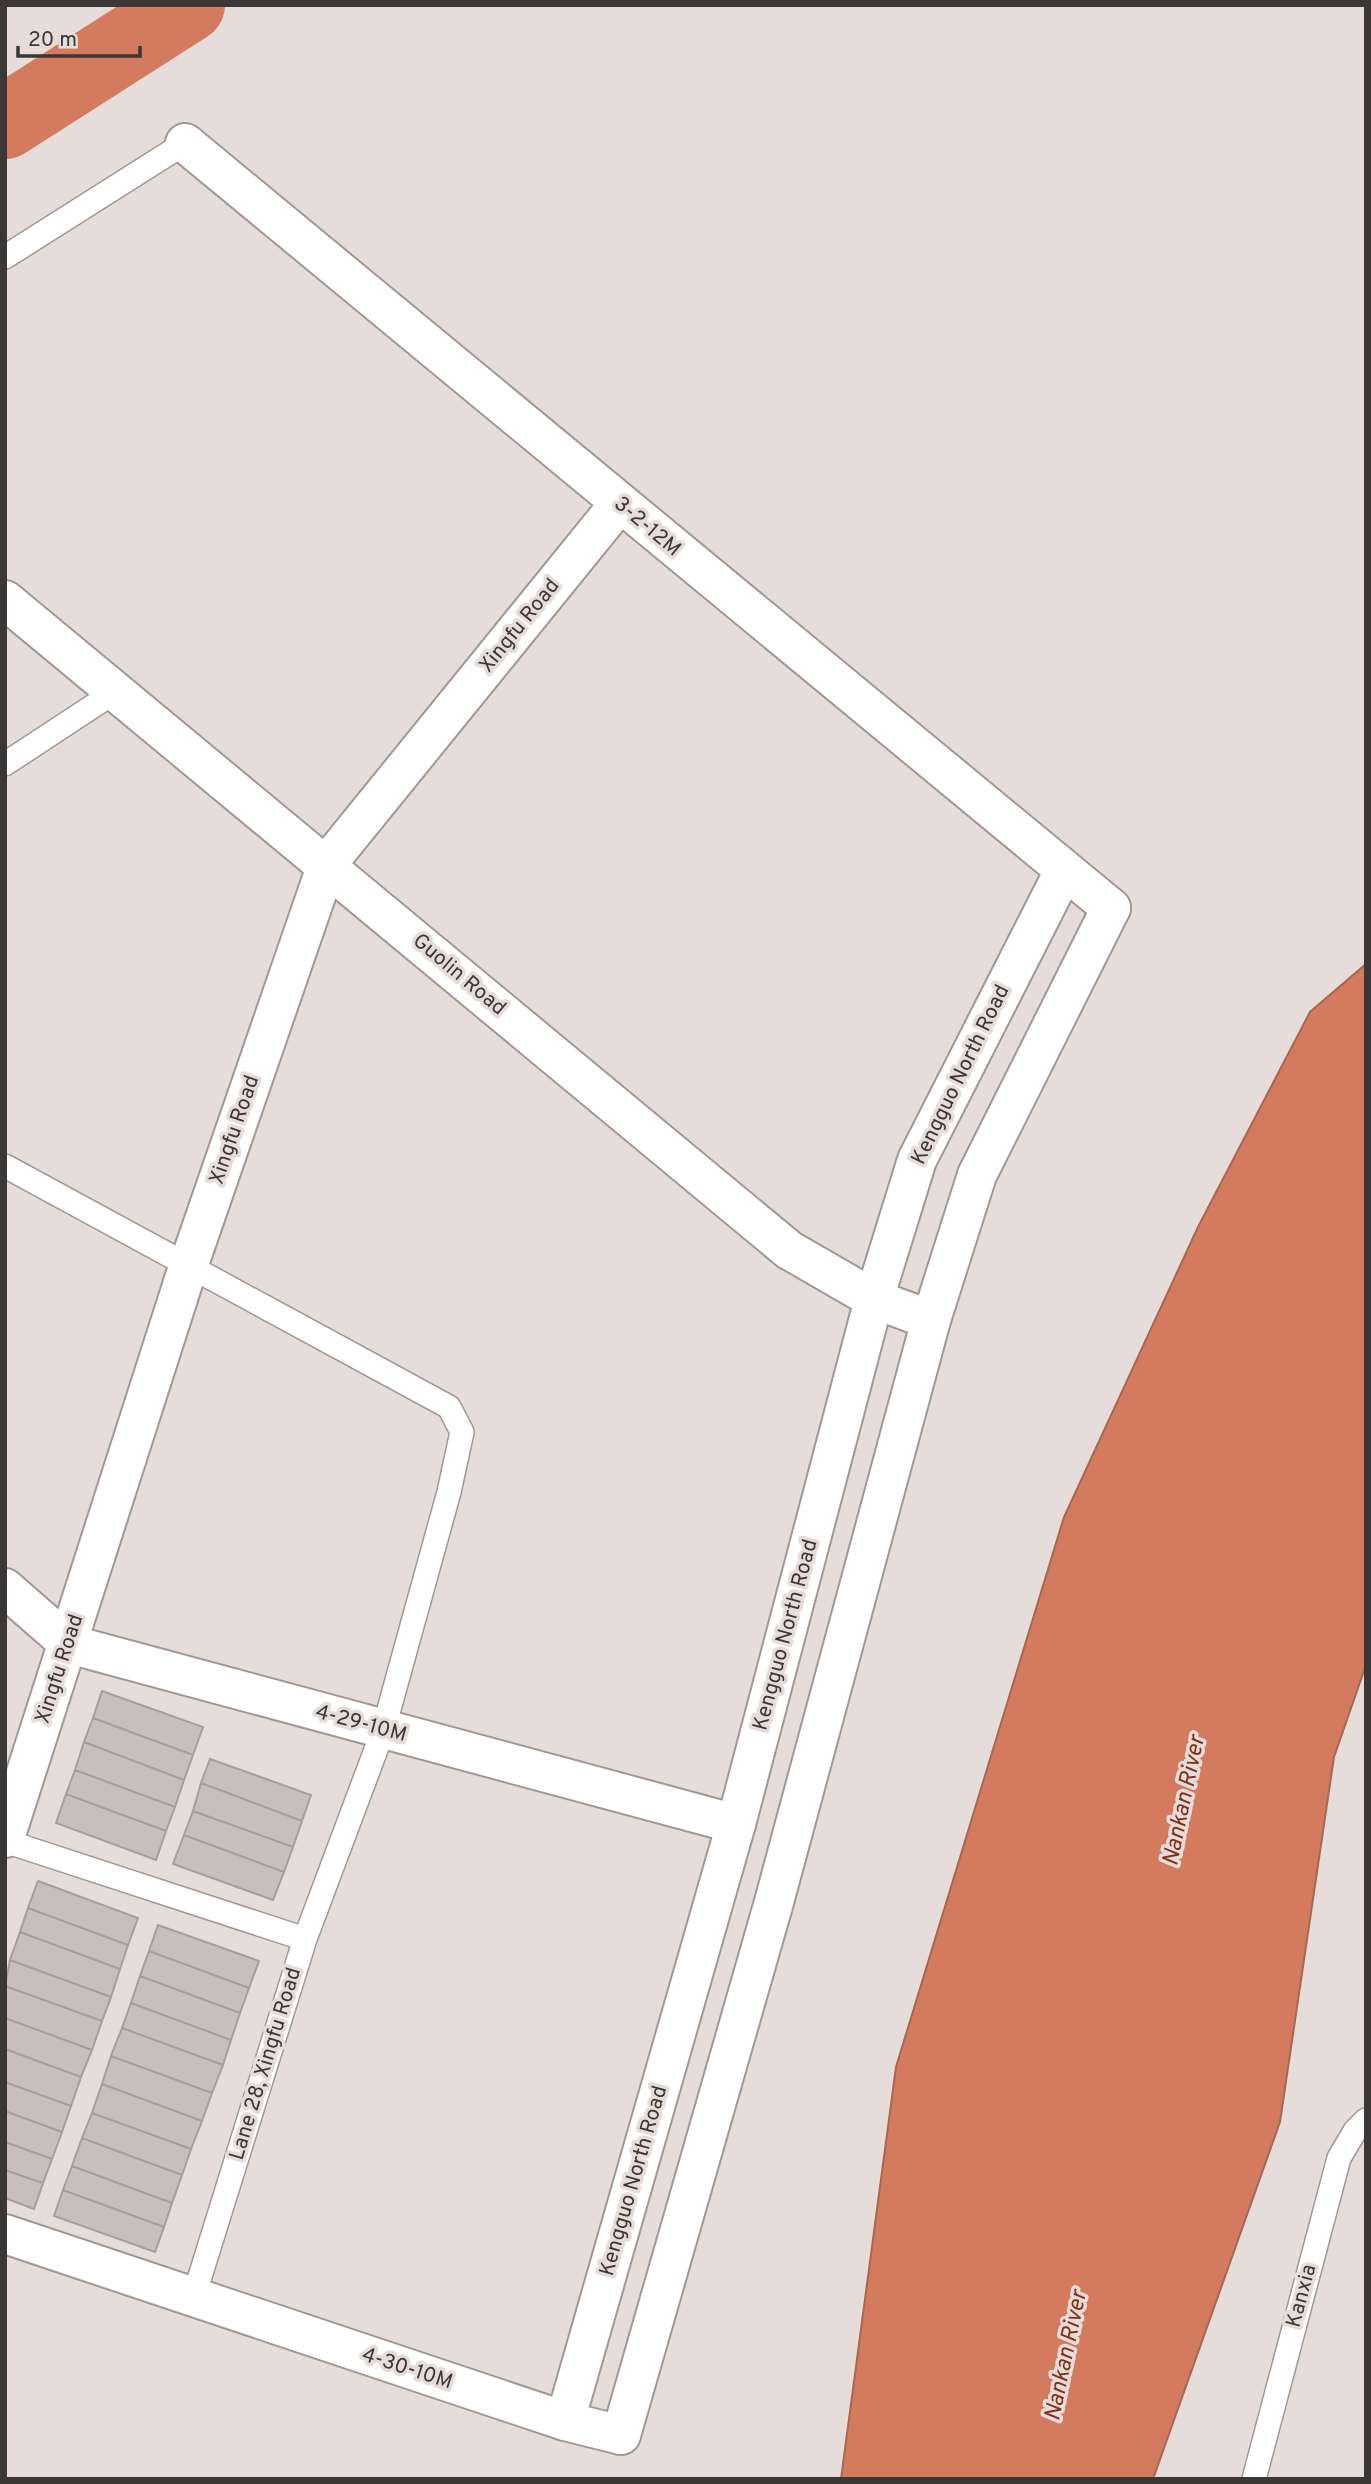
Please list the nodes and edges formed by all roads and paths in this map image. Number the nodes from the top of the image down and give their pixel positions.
1 (184, 143) joint
2 (5, 257) edge
3 (619, 504) junction
4 (5, 600) edge
5 (116, 691) junction
6 (5, 764) edge
7 (327, 864) junction
8 (1064, 871) junction
9 (5, 1166) edge
10 (189, 1264) junction
11 (874, 1299) junction
12 (931, 1320) junction
13 (5, 1588) edge
14 (69, 1644) junction
15 (383, 1731) junction
16 (736, 1824) junction
17 (5, 1840) edge
18 (304, 1938) junction
19 (1366, 2120) edge
20 (5, 2234) edge
21 (194, 2299) junction
22 (565, 2421) junction
23 (1254, 2479) edge

1 - 2 lane
1 - 3 street, 3-2-12M
3 - 7 street, Xingfu Road
3 - 8 street, 3-2-12M
4 - 5 street, Guolin Road
5 - 6 lane
5 - 7 street, Guolin Road
7 - 10 street, Xingfu Road
7 - 11 street, Guolin Road
8 - 11 street, Kengguo North Road
8 - 12 street, 3-2-12M
9 - 10 lane
10 - 14 street, Xingfu Road
10 - 15 lane
11 - 12 street, Guolin Road
11 - 16 street, Kengguo North Road
12 - 22 street, 4-30-10M
13 - 14 street, 4-29-10M
14 - 15 street, 4-29-10M
14 - 17 street, Xingfu Road
15 - 16 street, 4-29-10M
15 - 18 lane
16 - 22 street, Kengguo North Road
17 - 18 lane, Lane 28, Xingfu Road
18 - 21 lane, Lane 28, Xingfu Road
19 - 23 lane, Kanxia
20 - 21 street
21 - 22 street, 4-30-10M

